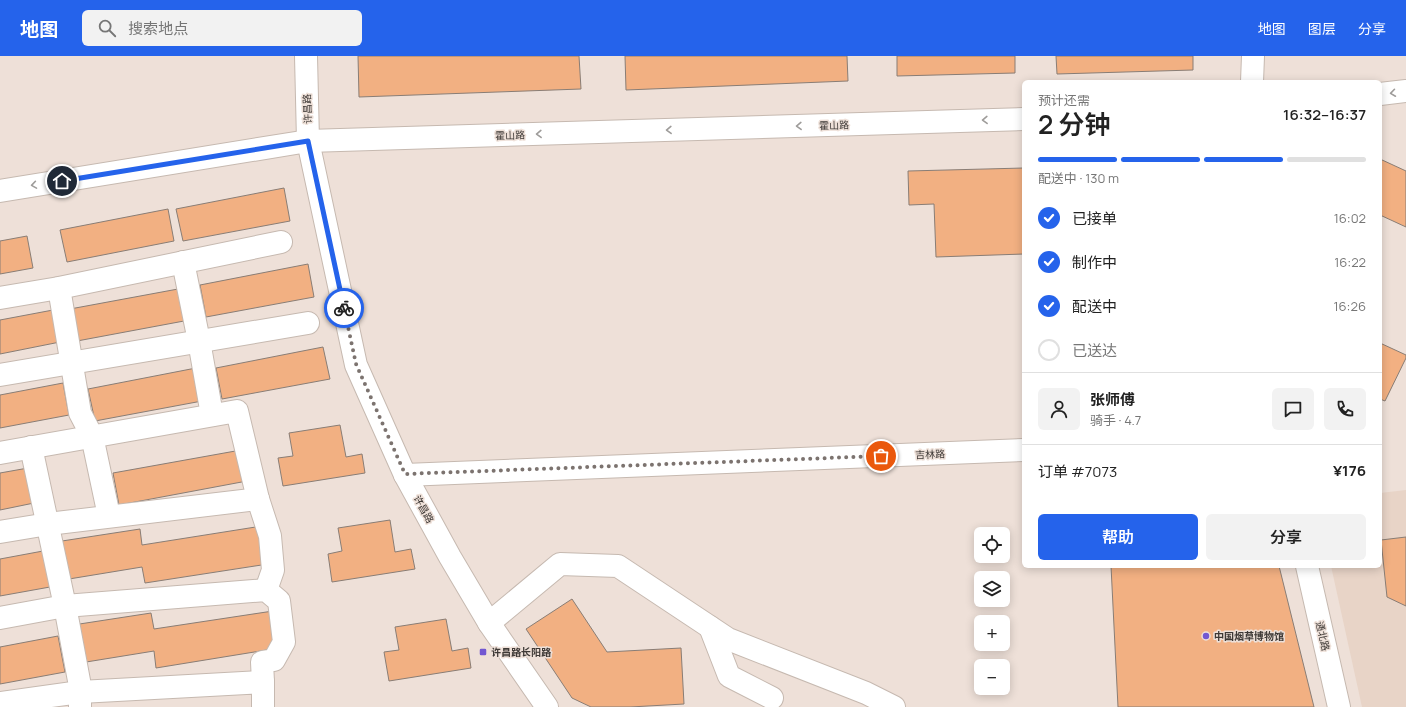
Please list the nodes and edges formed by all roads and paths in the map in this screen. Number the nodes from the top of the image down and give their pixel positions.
1 (306, 56) edge
2 (1253, 56) edge
3 (1252, 80) edge
4 (1406, 91) edge
5 (1382, 94) edge
6 (1022, 119) edge
7 (308, 141) junction
8 (0, 191) edge
9 (281, 242) dead end
10 (183, 262) junction
11 (59, 288) junction
12 (0, 298) edge
13 (308, 323) dead end
14 (199, 341) junction
15 (72, 363) junction
16 (0, 375) edge
17 (212, 415) junction
18 (92, 436) junction
19 (31, 447) junction
20 (1022, 450) edge
21 (0, 453) edge
22 (405, 474) junction
23 (258, 499) junction
24 (109, 516) junction
25 (48, 524) junction
26 (0, 532) edge
27 (1307, 568) edge
28 (266, 590) junction
29 (65, 606) junction
30 (0, 618) edge
31 (489, 623) junction
32 (710, 627) junction
33 (263, 682) junction
34 (772, 698) dead end
35 (80, 699) edge
36 (0, 703) edge
37 (263, 707) edge
38 (547, 707) edge
39 (894, 707) edge
40 (1339, 707) edge

1 - 7 street, 许昌路
2 - 3 street
4 -> 5 street
6 -> 7 street, 霍山路
7 -> 8 street, 霍山路
7 - 22 street, 许昌路
9 - 10 street
10 - 11 street
10 - 14 street
11 - 12 street
11 - 15 street
13 - 14 street
14 - 15 street
14 - 17 street
15 - 16 street
15 - 18 street
17 - 18 street
17 - 23 street
18 - 19 street
18 - 24 street
19 - 21 street
19 - 25 street
20 - 22 street, 吉林路
22 - 31 street, 许昌路
23 - 24 street
23 - 28 street
24 - 25 street
25 - 26 street
25 - 29 street
27 - 40 street, 通北路
28 - 29 street
28 - 33 street
29 - 30 street
29 - 35 street
31 - 32 street
31 - 38 street, 许昌路
32 - 34 street
32 - 39 street
33 - 35 street
33 - 37 street
35 - 36 street

